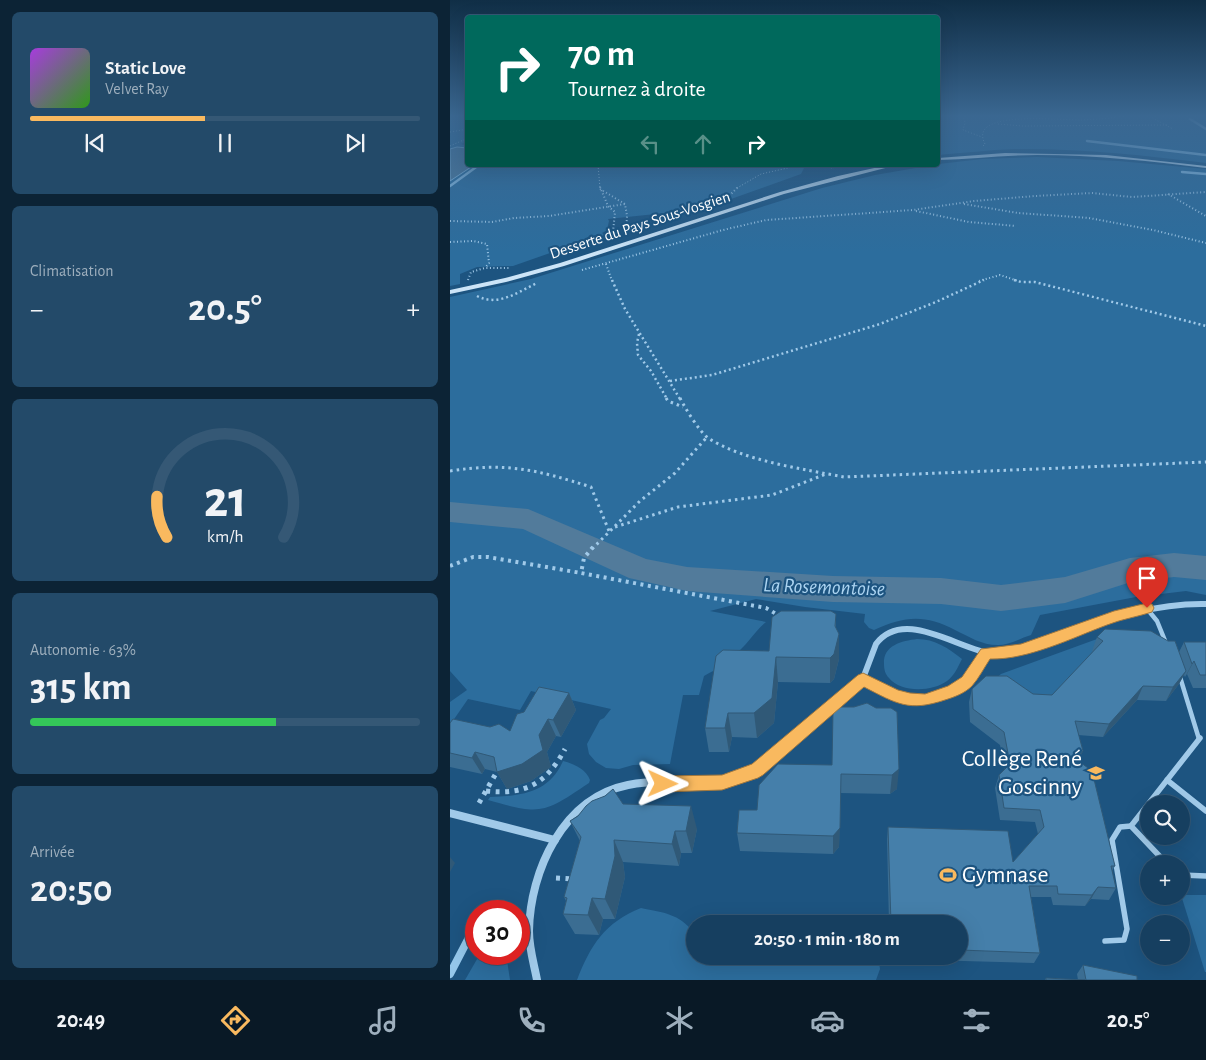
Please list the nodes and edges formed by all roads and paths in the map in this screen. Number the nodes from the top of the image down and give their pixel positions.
1 (1157, 161) edge
2 (1206, 166) edge
3 (598, 167) edge
4 (793, 167) edge
5 (817, 167) edge
6 (839, 167) dead end
7 (886, 167) edge
8 (600, 189) junction
9 (1206, 192) edge
10 (1168, 194) junction
11 (958, 203) junction
12 (625, 204) junction
13 (608, 206) junction
14 (705, 206) dead end
15 (913, 210) junction
16 (1206, 216) edge
17 (450, 221) edge
18 (1016, 226) dead end
19 (634, 230) dead end
20 (626, 233) junction
21 (615, 237) junction
22 (611, 239) dead end
23 (450, 242) edge
24 (1206, 243) edge
25 (606, 264) junction
26 (485, 268) junction
27 (513, 268) dead end
28 (580, 270) dead end
29 (538, 282) dead end
30 (471, 288) junction
31 (450, 292) edge
32 (1206, 326) edge
33 (639, 334) junction
34 (670, 380) junction
35 (684, 407) junction
36 (707, 437) junction
37 (1206, 462) edge
38 (450, 471) edge
39 (827, 474) junction
40 (610, 529) junction
41 (450, 566) edge
42 (581, 573) junction
43 (1206, 604) edge
44 (1147, 608) junction
45 (786, 619) edge
46 (1167, 645) edge
47 (986, 654) junction
48 (1177, 670) edge
49 (863, 680) junction
50 (565, 749) dead end
51 (495, 775) edge
52 (1167, 780) junction
53 (486, 791) junction
54 (479, 803) dead end
55 (1206, 811) edge
56 (450, 813) edge
57 (1131, 826) junction
58 (555, 840) junction
59 (1158, 855) edge
60 (1190, 875) edge
61 (1206, 876) edge
62 (556, 878) dead end
63 (583, 880) edge
64 (1105, 941) dead end
65 (537, 980) edge

1 - 2 main road
3 - 8 path
4 - 14 path
5 - 6 path
7 - 30 main road, Desserte du Pays Sous-Vosgien
8 - 12 path
8 - 13 path
9 - 10 path
10 - 11 path
10 - 16 path
11 - 15 path
11 - 24 path
12 - 13 path
12 - 20 path
13 - 17 path
13 - 21 path
15 - 18 path
15 - 25 path
19 - 20 path
20 - 21 path
21 - 22 path
23 - 26 path
25 - 28 path
25 - 33 path
26 - 27 path
26 - 30 path
29 - 30 path
30 - 31 main road, Desserte du Pays Sous-Vosgien
32 - 34 path
33 - 34 path
33 - 35 path
34 - 35 path
35 - 36 path
36 - 39 path
36 - 40 path
37 - 39 path
38 - 40 path
39 - 40 path
40 - 42 path
41 - 42 path
42 - 45 path
43 - 44 street
44 - 46 lane
44 - 47 street
47 - 49 lane
47 - 49 street
48 - 52 lane
49 - 58 street
50 - 53 path
51 - 53 path
52 - 55 lane
52 - 57 lane
53 - 54 path
56 - 58 street
57 - 59 lane
57 - 64 lane
58 - 65 street
60 - 61 lane
62 - 63 path

